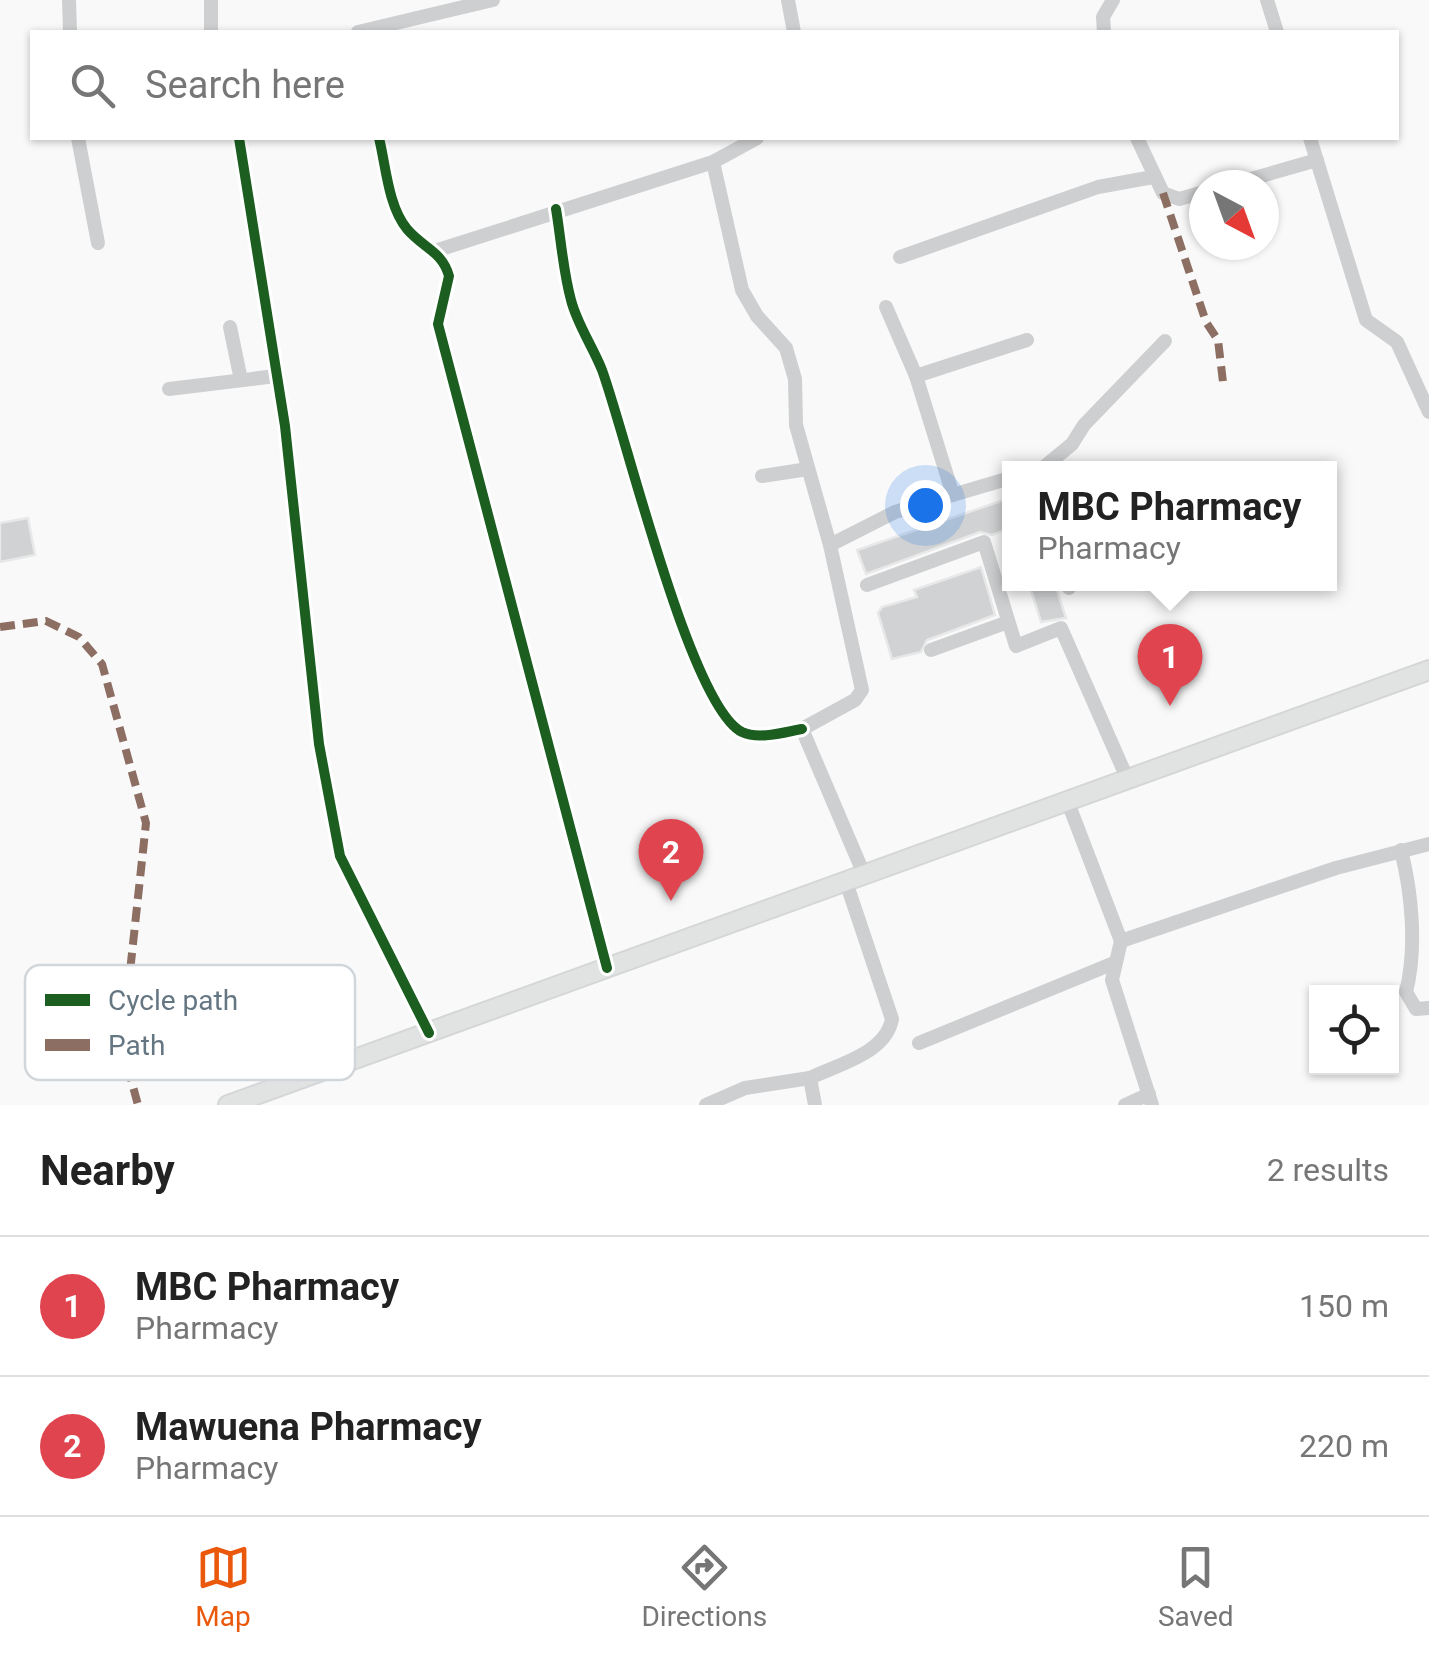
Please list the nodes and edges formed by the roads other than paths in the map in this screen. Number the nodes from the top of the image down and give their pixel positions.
1 (69, 0) edge
2 (211, 0) edge
3 (492, 0) edge
4 (788, 0) edge
5 (1113, 0) edge
6 (1268, 0) edge
7 (70, 30) edge
8 (211, 30) edge
9 (366, 30) edge
10 (794, 30) edge
11 (1104, 30) edge
12 (1277, 30) edge
13 (78, 140) edge
14 (240, 140) edge
15 (380, 140) edge
16 (753, 140) edge
17 (1138, 140) edge
18 (1311, 140) edge
19 (1317, 160) junction
20 (712, 162) junction
21 (1279, 171) edge
22 (1153, 177) junction
23 (1189, 196) edge
24 (556, 210) junction
25 (98, 243) dead end
26 (435, 251) junction
27 (900, 256) dead end
28 (886, 306) dead end
29 (230, 327) dead end
30 (1027, 340) dead end
31 (1165, 341) dead end
32 (276, 376) junction
33 (916, 376) junction
34 (241, 380) junction
35 (169, 389) dead end
36 (1429, 412) edge
37 (1051, 461) edge
38 (808, 470) junction
39 (762, 476) dead end
40 (1002, 480) edge
41 (954, 495) junction
42 (830, 545) junction
43 (867, 585) dead end
44 (1008, 622) junction
45 (931, 650) dead end
46 (1429, 670) edge
47 (802, 728) junction
48 (1127, 778) junction
49 (1066, 800) junction
50 (1429, 844) edge
51 (1401, 850) junction
52 (854, 876) junction
53 (1121, 941) junction
54 (1114, 963) junction
55 (607, 968) junction
56 (1429, 1008) edge
57 (429, 1033) junction
58 (918, 1042) dead end
59 (355, 1060) edge
60 (810, 1078) junction
61 (298, 1080) edge
62 (1151, 1100) edge
63 (228, 1105) edge
64 (706, 1105) edge
65 (815, 1105) edge
66 (1125, 1105) edge

1 - 7 street
2 - 8 street
3 - 9 street
4 - 10 street
5 - 11 street
6 - 12 street
13 - 25 street
14 - 32 street
15 - 26 street
16 - 20 street
17 - 22 street
18 - 19 street
19 - 21 street
19 - 36 street
20 - 24 street
20 - 38 street
22 - 23 street
22 - 27 street
24 - 26 street
24 - 47 street
26 - 55 street
28 - 33 street
29 - 34 street
30 - 33 street
31 - 37 street
32 - 34 street
32 - 57 street
33 - 41 street
34 - 35 street
38 - 39 street
38 - 42 street
40 - 41 street
41 - 42 street
42 - 47 street
43 - 44 street
44 - 45 street
44 - 48 street
46 - 48 main road
47 - 52 street
48 - 49 main road
49 - 52 main road
49 - 53 street
50 - 51 street
51 - 53 street
51 - 56 street
52 - 55 main road
52 - 60 street
53 - 54 street
54 - 58 street
54 - 62 street
55 - 57 main road
57 - 59 main road
60 - 64 street
60 - 65 street
61 - 63 main road
62 - 66 street

